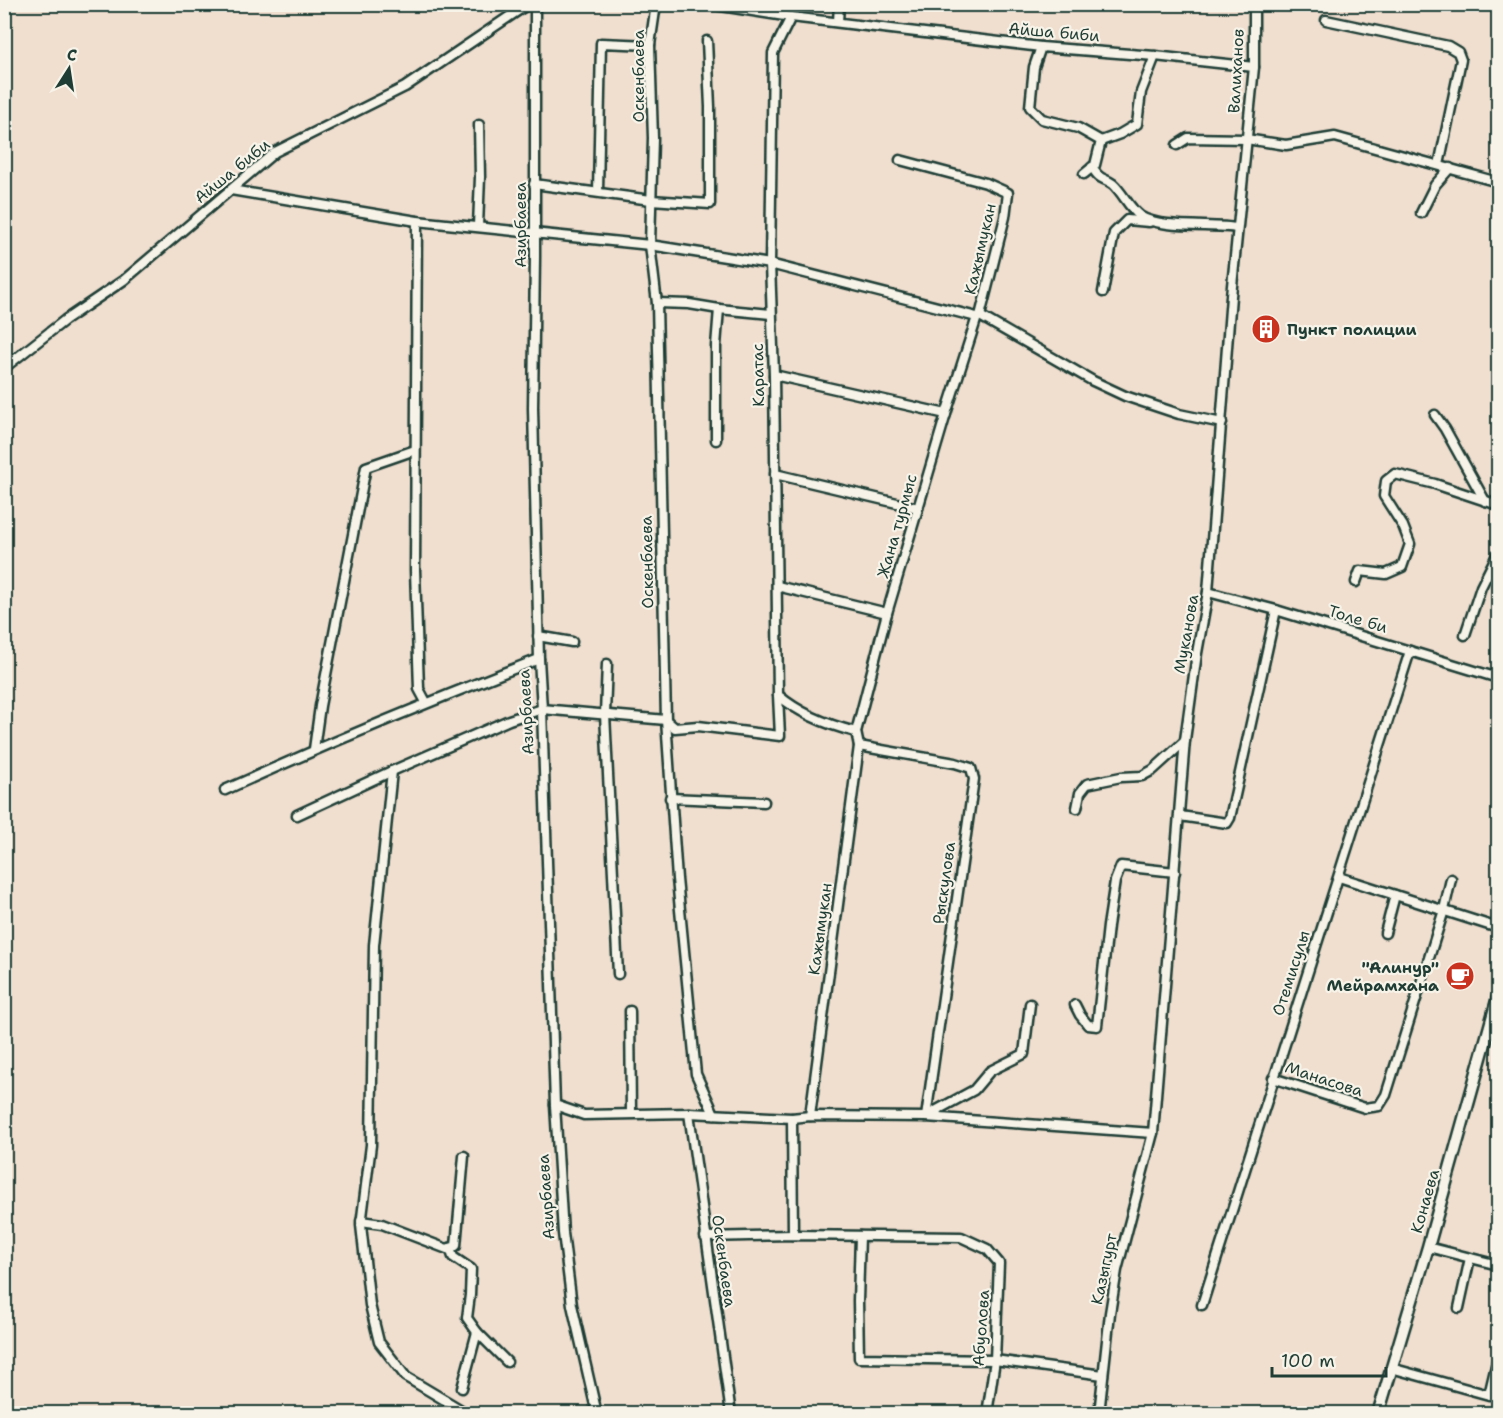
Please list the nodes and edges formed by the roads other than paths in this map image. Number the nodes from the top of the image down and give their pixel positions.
1 (528, 4) edge
2 (535, 4) edge
3 (656, 4) edge
4 (708, 4) edge
5 (839, 4) edge
6 (1254, 4) edge
7 (791, 17) junction
8 (1326, 20) dead end
9 (838, 22) junction
10 (707, 41) dead end
11 (650, 45) junction
12 (1041, 47) junction
13 (1155, 56) junction
14 (1254, 67) junction
15 (479, 125) dead end
16 (1246, 139) junction
17 (1101, 141) junction
18 (1178, 145) dead end
19 (900, 160) dead end
20 (1439, 165) junction
21 (1092, 167) junction
22 (1450, 168) junction
23 (1084, 174) dead end
24 (1498, 182) edge
25 (534, 184) junction
26 (231, 190) junction
27 (598, 192) junction
28 (651, 200) junction
29 (1421, 213) dead end
30 (417, 221) junction
31 (1156, 223) junction
32 (478, 226) junction
33 (1237, 228) junction
34 (534, 232) junction
35 (650, 245) junction
36 (770, 264) junction
37 (1103, 292) dead end
38 (657, 303) junction
39 (719, 309) junction
40 (771, 314) junction
41 (978, 316) junction
42 (4, 368) edge
43 (774, 375) junction
44 (946, 414) junction
45 (1434, 416) dead end
46 (1222, 423) junction
47 (716, 440) dead end
48 (415, 450) junction
49 (775, 474) junction
50 (1485, 501) junction
51 (1498, 505) edge
52 (918, 508) junction
53 (1498, 553) edge
54 (1356, 582) dead end
55 (777, 586) junction
56 (1208, 592) junction
57 (1276, 610) junction
58 (887, 613) junction
59 (1465, 635) dead end
60 (538, 636) junction
61 (572, 642) dead end
62 (1410, 651) junction
63 (539, 659) junction
64 (607, 664) dead end
65 (1498, 678) edge
66 (778, 695) junction
67 (426, 702) junction
68 (542, 709) junction
69 (605, 714) junction
70 (666, 720) junction
71 (856, 732) junction
72 (1185, 740) junction
73 (859, 746) junction
74 (314, 749) junction
75 (392, 771) junction
76 (225, 790) dead end
77 (670, 798) junction
78 (764, 802) dead end
79 (1077, 808) dead end
80 (297, 815) dead end
81 (1180, 816) junction
82 (1175, 872) junction
83 (1338, 877) junction
84 (1451, 879) dead end
85 (1395, 894) junction
86 (1444, 910) junction
87 (1498, 928) edge
88 (1385, 933) dead end
89 (618, 974) dead end
90 (1498, 997) edge
91 (1030, 1004) dead end
92 (1076, 1005) dead end
93 (630, 1011) dead end
94 (1273, 1078) junction
95 (555, 1105) junction
96 (631, 1113) junction
97 (689, 1113) junction
98 (714, 1114) junction
99 (810, 1116) junction
100 (926, 1116) junction
101 (792, 1118) junction
102 (1153, 1133) junction
103 (464, 1156) dead end
104 (361, 1221) junction
105 (793, 1235) junction
106 (860, 1236) junction
107 (705, 1237) junction
108 (1428, 1247) junction
109 (450, 1248) junction
110 (1470, 1258) junction
111 (1498, 1265) edge
112 (1202, 1305) dead end
113 (1459, 1308) dead end
114 (477, 1332) junction
115 (1498, 1357) edge
116 (995, 1359) junction
117 (507, 1362) dead end
118 (1391, 1368) junction
119 (1103, 1375) junction
120 (462, 1388) dead end
121 (468, 1413) edge
122 (597, 1413) edge
123 (731, 1413) edge
124 (987, 1413) edge
125 (1099, 1413) edge
126 (1378, 1413) edge

1 - 26 street, Айша биби
2 - 25 street, Азирбаева
3 - 11 street, Оскенбаева
4 - 7 street, Айша биби
5 - 9 street
6 - 14 street, Валиханов
7 - 9 street, Айша биби
7 - 36 street, Каратас
8 - 20 street
9 - 12 street, Айша биби
10 - 28 street
11 - 27 street
11 - 28 street, Оскенбаева
12 - 13 street, Айша биби
12 - 17 street
13 - 14 street, Айша биби
13 - 17 street
14 - 16 street, Валиханов
15 - 32 street
16 - 18 street
16 - 20 street
16 - 33 street, Муканова
17 - 21 street
19 - 41 street, Кажымукан
20 - 22 street
21 - 23 street
21 - 31 street
22 - 24 street
22 - 29 street
25 - 27 street
25 - 34 street, Азирбаева
26 - 30 street
26 - 42 street, Айша биби
27 - 28 street
28 - 35 street, Оскенбаева
30 - 32 street
30 - 48 street
31 - 33 street
31 - 37 street
32 - 34 street
33 - 46 street, Муканова
34 - 35 street
34 - 60 street, Азирбаева
35 - 36 street
35 - 38 street, Оскенбаева
36 - 40 street, Каратас
36 - 41 street
38 - 39 street
38 - 70 street, Оскенбаева
39 - 40 street
39 - 47 street
40 - 43 street, Каратас
41 - 44 street, Жана турмыс
41 - 46 street
43 - 44 street
43 - 49 street, Каратас
44 - 52 street, Жана турмыс
45 - 50 street
46 - 56 street, Муканова
48 - 67 street
48 - 74 street
49 - 52 street
49 - 55 street, Каратас
50 - 51 street
50 - 54 street
52 - 58 street, Жана турмыс
53 - 59 street
55 - 58 street
55 - 66 street, Каратас
56 - 57 street, Толе би
56 - 72 street, Муканова
57 - 62 street, Толе би
57 - 81 street
58 - 71 street, Жана турмыс
60 - 61 street
60 - 63 street, Азирбаева
62 - 65 street, Толе би
62 - 83 street, Отемисулы
63 - 67 street
63 - 68 street, Азирбаева
64 - 69 street
66 - 70 street, Каратас
66 - 71 street
67 - 74 street
68 - 69 street
68 - 75 street
68 - 95 street, Азирбаева
69 - 70 street
69 - 89 street
70 - 77 street, Оскенбаева
71 - 73 street, Жана турмыс
72 - 79 street
72 - 81 street, Муканова
73 - 99 street, Кажымукан
73 - 100 street, Рыскулова
74 - 76 street
75 - 80 street
75 - 104 street
77 - 78 street
77 - 98 street, Оскенбаева
81 - 82 street, Муканова
82 - 92 street
82 - 102 street, Муканова
83 - 85 street
83 - 94 street, Отемисулы
84 - 86 street, Манасова
85 - 86 street
85 - 88 street
86 - 87 street
86 - 94 street, Манасова
90 - 108 main road, Конаева
91 - 100 street
93 - 96 street
94 - 112 street, Отемисулы
95 - 96 street
95 - 122 street, Азирбаева
96 - 97 street
97 - 98 street
97 - 107 street, Оскенбаева
98 - 101 street
99 - 100 street
99 - 101 street
100 - 102 street
101 - 105 street
102 - 119 street, Казыгурт
103 - 109 street
104 - 109 street
104 - 121 street
105 - 106 street
105 - 107 street
106 - 116 street, Абуолова
106 - 116 street
107 - 123 street, Оскенбаева
108 - 110 street
108 - 118 main road, Конаева
109 - 114 street
110 - 111 street
110 - 113 street
114 - 117 street
114 - 120 street
115 - 118 street
116 - 119 street
116 - 124 street, Абуолова
118 - 126 main road, Конаева
119 - 125 street, Казыгурт

